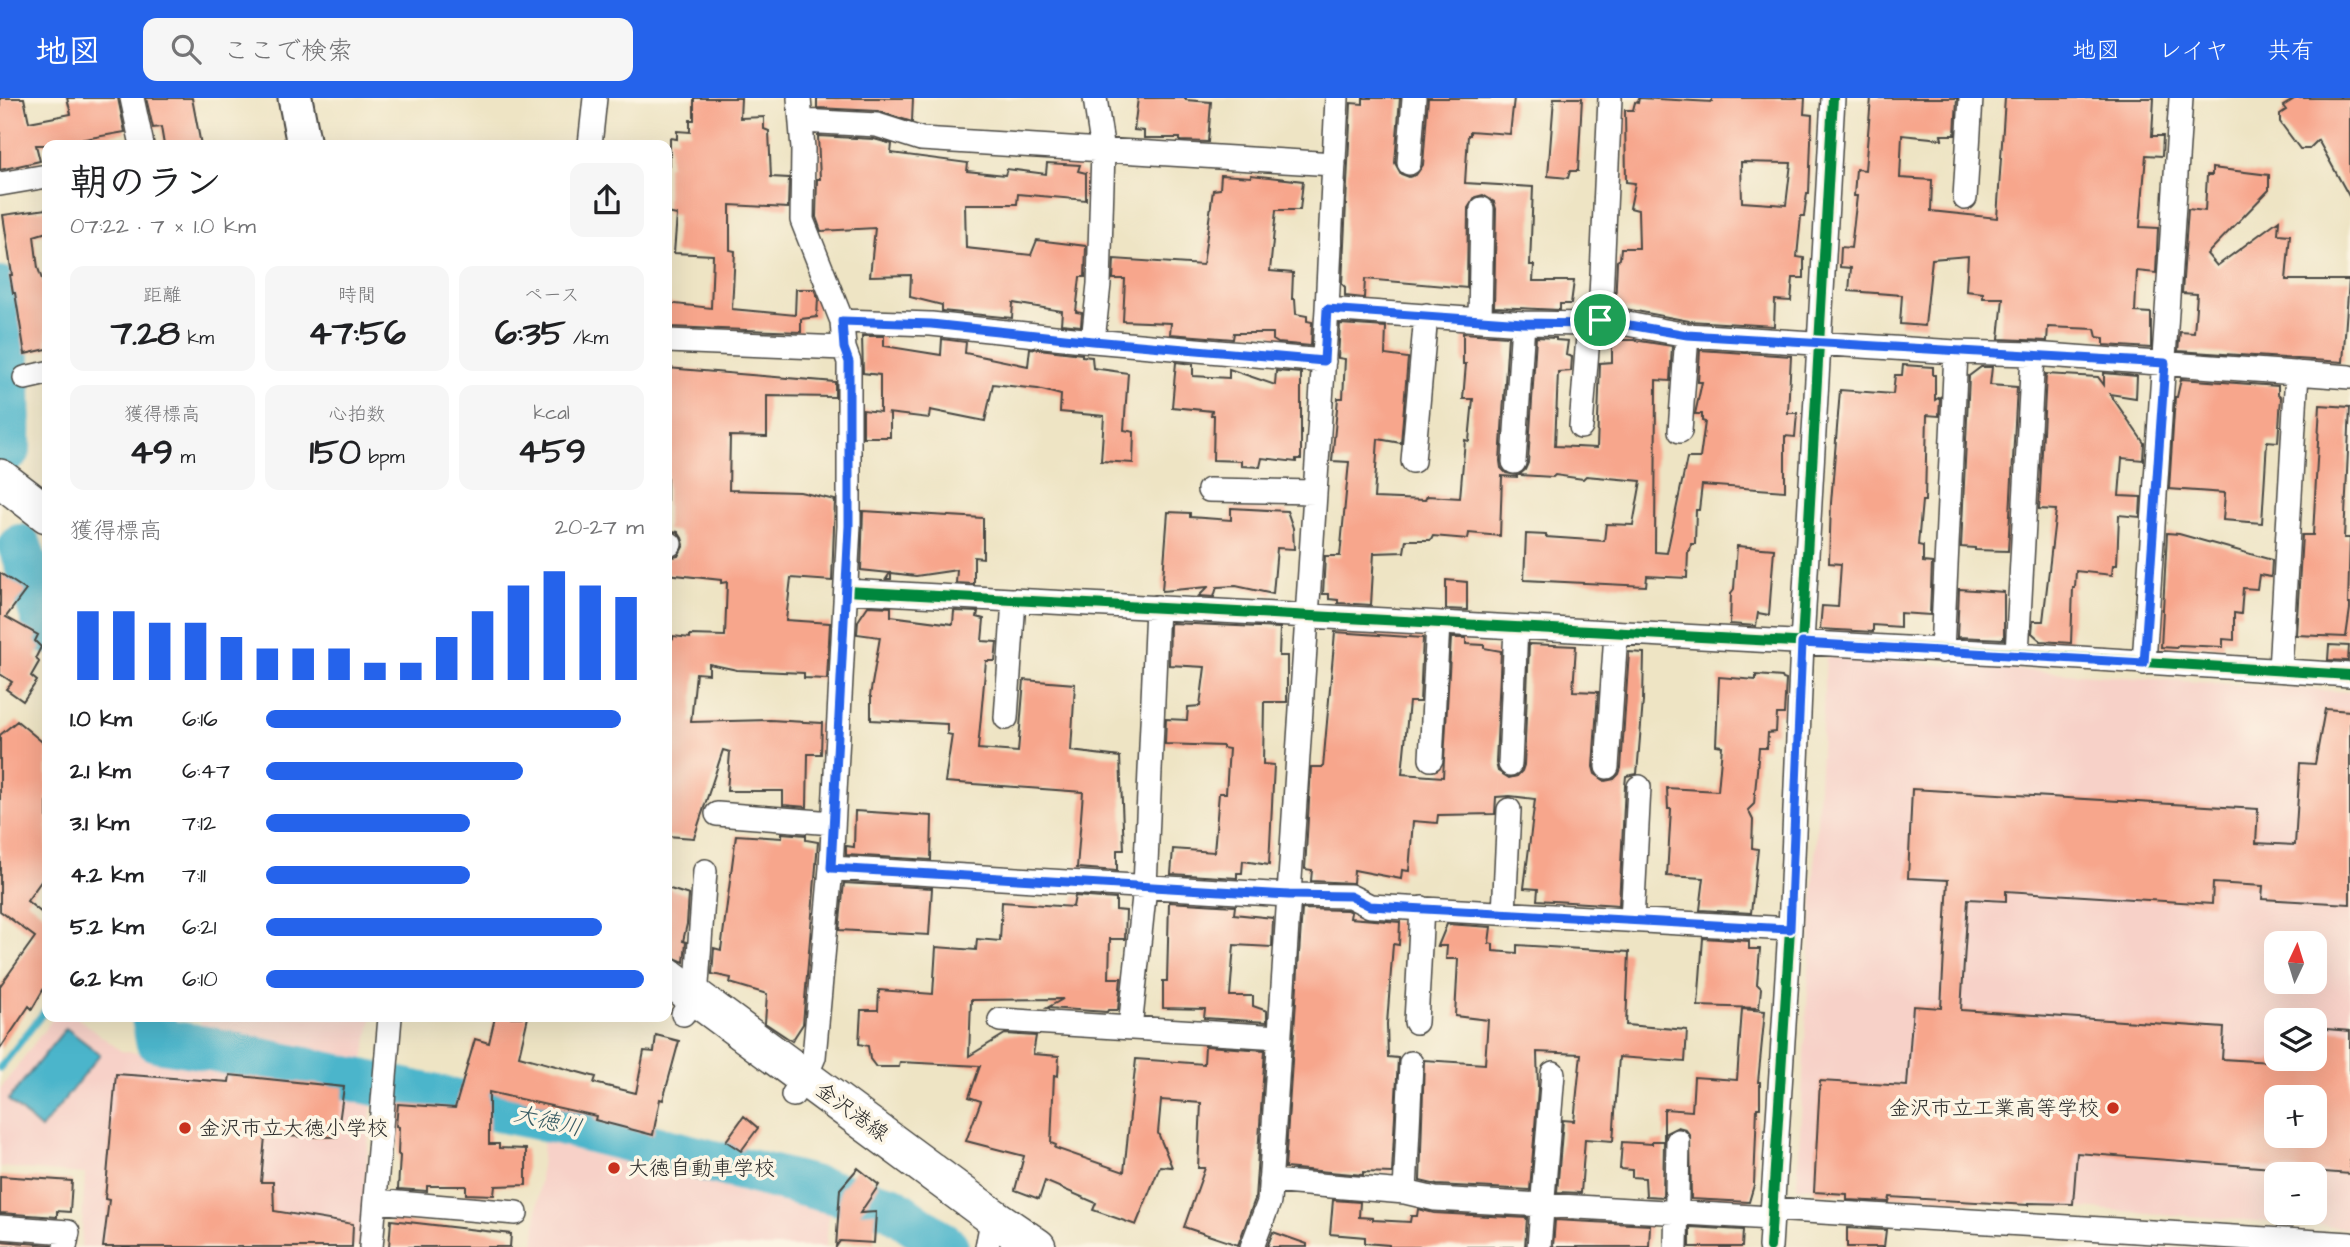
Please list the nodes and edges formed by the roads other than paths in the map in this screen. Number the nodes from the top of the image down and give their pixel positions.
1 (132, 98) edge
2 (295, 98) edge
3 (594, 98) edge
4 (1096, 98) edge
5 (1337, 98) edge
6 (1414, 98) edge
7 (1611, 98) edge
8 (1833, 98) edge
9 (1971, 98) edge
10 (2181, 98) edge
11 (800, 109) edge
12 (141, 140) edge
13 (303, 140) edge
14 (590, 140) edge
15 (1103, 151) junction
16 (1409, 163) dead end
17 (1334, 164) junction
18 (42, 177) edge
19 (0, 184) edge
20 (1965, 198) dead end
21 (1482, 209) dead end
22 (1327, 309) junction
23 (1426, 315) junction
24 (1480, 320) junction
25 (842, 321) junction
26 (1594, 322) junction
27 (1523, 323) junction
28 (1687, 335) junction
29 (672, 341) edge
30 (1093, 341) junction
31 (1817, 343) junction
32 (844, 348) junction
33 (1956, 352) junction
34 (2033, 354) junction
35 (1324, 361) junction
36 (2165, 363) junction
37 (2297, 373) junction
38 (2350, 377) edge
39 (1581, 427) dead end
40 (1680, 431) dead end
41 (1413, 461) dead end
42 (1514, 462) dead end
43 (0, 478) edge
44 (1209, 490) dead end
45 (1315, 492) junction
46 (0, 505) edge
47 (42, 509) edge
48 (42, 536) edge
49 (846, 591) junction
50 (1014, 600) junction
51 (1157, 607) junction
52 (1307, 615) junction
53 (1438, 622) junction
54 (1516, 627) junction
55 (1616, 632) junction
56 (1802, 643) junction
57 (1942, 651) junction
58 (2017, 654) junction
59 (2144, 663) junction
60 (2280, 670) junction
61 (2350, 675) edge
62 (1006, 718) dead end
63 (1431, 759) dead end
64 (1510, 764) dead end
65 (1607, 767) dead end
66 (1639, 787) dead end
67 (1509, 810) dead end
68 (717, 814) dead end
69 (833, 822) junction
70 (831, 868) junction
71 (705, 871) dead end
72 (1145, 887) junction
73 (1289, 895) junction
74 (1422, 908) junction
75 (1504, 913) junction
76 (1632, 920) junction
77 (1790, 929) junction
78 (672, 986) edge
79 (682, 1005) edge
80 (1000, 1020) dead end
81 (390, 1022) edge
82 (1416, 1022) dead end
83 (1130, 1028) junction
84 (1280, 1037) junction
85 (1411, 1063) dead end
86 (1553, 1073) dead end
87 (799, 1087) junction
88 (1678, 1141) dead end
89 (1270, 1181) junction
90 (1405, 1192) junction
91 (375, 1201) junction
92 (1542, 1205) junction
93 (516, 1213) dead end
94 (1677, 1213) junction
95 (1772, 1213) junction
96 (0, 1227) edge
97 (993, 1237) edge
98 (2350, 1244) edge
99 (65, 1247) edge
100 (371, 1247) edge
101 (1037, 1247) edge
102 (1252, 1247) edge
103 (1539, 1247) edge
104 (1676, 1247) edge
105 (1770, 1247) edge

1 - 12 street
2 - 13 main road
3 - 14 street
4 - 15 street
5 - 17 street
6 - 16 street
7 - 26 street
8 - 31 street
9 - 20 street
10 - 36 street
11 - 15 street
11 - 25 street
15 - 17 street
15 - 30 street
17 - 22 street
18 - 19 street
21 - 24 street
22 - 23 street
22 - 35 street
23 - 24 street
23 - 41 street
24 - 27 street
25 - 30 street
25 - 32 street
26 - 27 street
26 - 28 street
26 - 39 street
27 - 42 street
28 - 31 street
28 - 40 street
29 - 32 street
30 - 35 street
31 - 33 street
31 - 56 street
32 - 49 street
33 - 34 street
33 - 57 street
34 - 36 street
34 - 58 street
35 - 45 street
36 - 37 street
36 - 59 street
37 - 38 street
37 - 60 street
43 - 47 main road
44 - 45 street
45 - 52 street
46 - 48 main road
49 - 50 street
49 - 69 street
50 - 51 street
50 - 62 street
51 - 52 street
51 - 72 street
52 - 53 street
52 - 73 street
53 - 54 street
53 - 63 street
54 - 55 street
54 - 64 street
55 - 56 street
55 - 65 street
56 - 57 street
56 - 77 street
57 - 58 street
58 - 59 street
59 - 60 street
60 - 61 street
66 - 76 street
67 - 75 street
68 - 69 street
69 - 70 street
70 - 72 street
70 - 87 street
71 - 79 street
72 - 73 street
72 - 83 street
73 - 74 street
73 - 84 street
74 - 75 street
74 - 82 street
75 - 76 street
76 - 77 street
77 - 95 street
78 - 79 main road, 金沢港線
79 - 87 main road, 金沢港線
80 - 83 street
81 - 91 street
83 - 84 street
84 - 89 street
85 - 90 street
86 - 92 street
87 - 97 main road, 金沢港線
88 - 94 street
89 - 90 street
89 - 102 street
90 - 92 street
91 - 93 street
91 - 100 street
92 - 94 street
92 - 103 street
94 - 95 street
94 - 104 street
95 - 98 street
95 - 105 street
96 - 99 street
97 - 101 main road, 金沢港線

